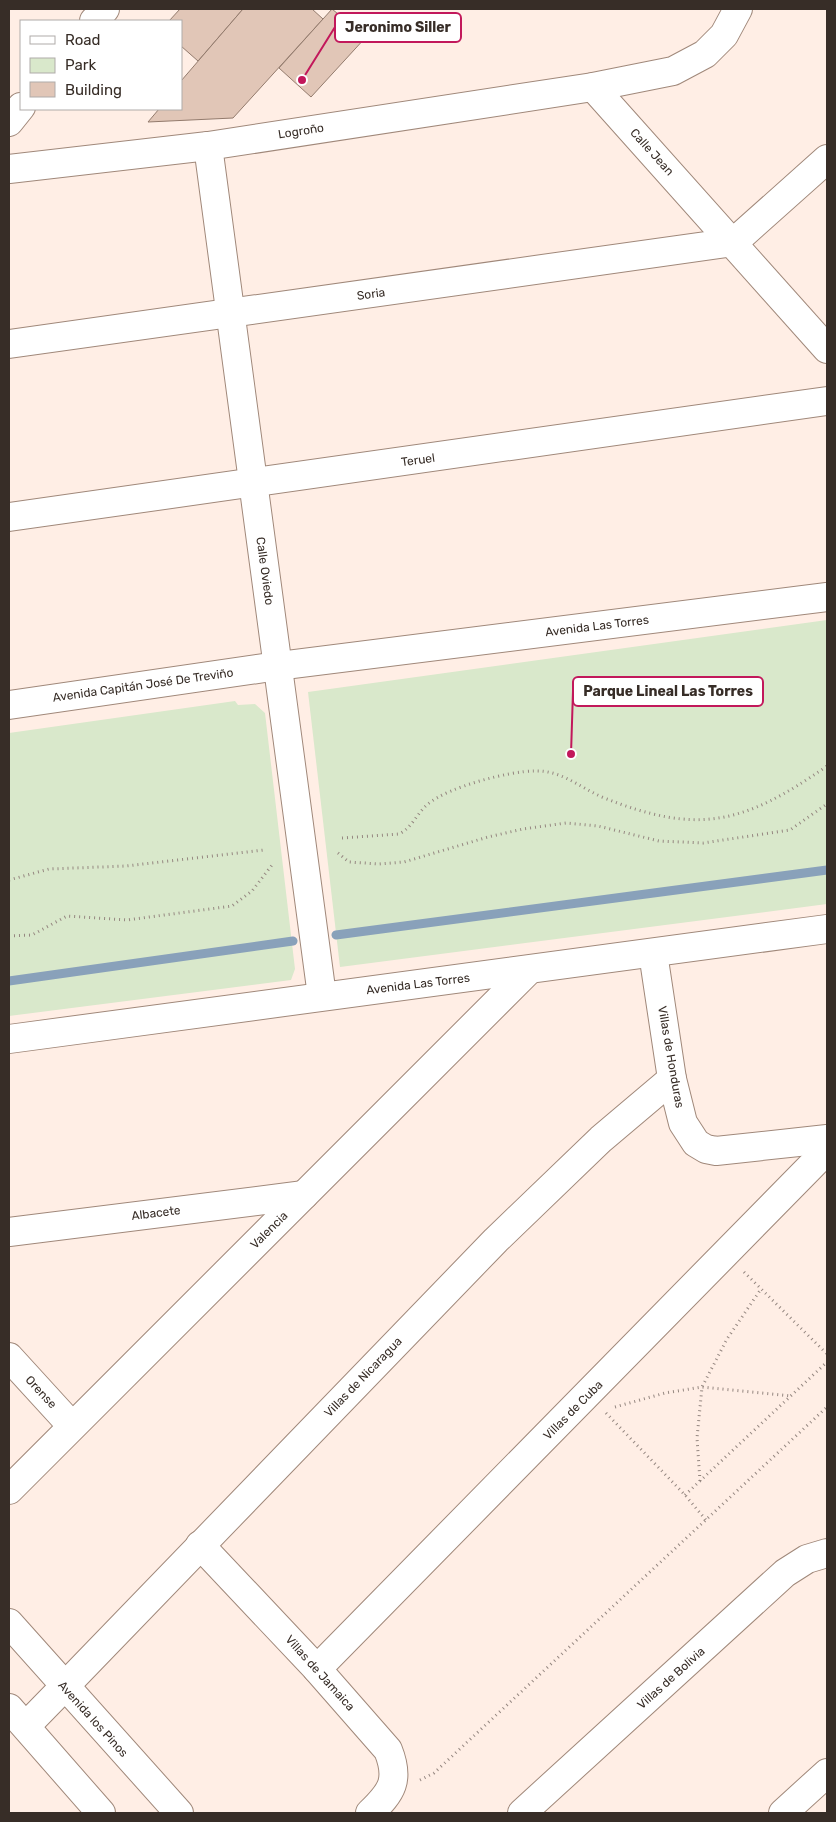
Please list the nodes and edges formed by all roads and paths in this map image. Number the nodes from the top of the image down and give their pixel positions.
1 (105, 9) edge
2 (738, 9) edge
3 (95, 20) edge
4 (593, 87) junction
5 (20, 108) edge
6 (9, 122) edge
7 (208, 146) junction
8 (827, 159) edge
9 (9, 169) edge
10 (734, 242) junction
11 (231, 314) junction
12 (9, 344) edge
13 (827, 349) edge
14 (827, 402) edge
15 (253, 484) junction
16 (9, 517) edge
17 (827, 597) edge
18 (278, 666) junction
19 (9, 705) edge
20 (827, 766) edge
21 (827, 804) edge
22 (342, 838) dead end
23 (264, 850) dead end
24 (338, 853) dead end
25 (272, 865) dead end
26 (9, 880) edge
27 (827, 929) edge
28 (9, 936) edge
29 (653, 953) junction
30 (529, 970) junction
31 (322, 996) junction
32 (9, 1039) edge
33 (672, 1079) junction
34 (827, 1139) edge
35 (827, 1150) edge
36 (304, 1195) junction
37 (9, 1232) edge
38 (726, 1254) junction
39 (761, 1289) junction
40 (827, 1354) edge
41 (9, 1358) edge
42 (827, 1362) edge
43 (702, 1387) junction
44 (791, 1396) junction
45 (827, 1407) edge
46 (72, 1426) junction
47 (700, 1481) junction
48 (9, 1490) edge
49 (685, 1495) junction
50 (706, 1520) junction
51 (200, 1545) junction
52 (827, 1552) edge
53 (9, 1623) edge
54 (317, 1669) junction
55 (64, 1687) junction
56 (17, 1717) edge
57 (827, 1773) edge
58 (394, 1780) junction
59 (101, 1813) edge
60 (179, 1813) edge
61 (370, 1813) edge
62 (522, 1813) edge
63 (783, 1813) edge

1 - 3 street
2 - 4 street
4 - 7 street, Logroño
4 - 10 street, Calle Jean
5 - 6 street
7 - 9 street, Logroño
7 - 11 street, Calle Oviedo
8 - 10 street
10 - 11 street, Soria
10 - 13 street, Calle Jean
11 - 12 street, Soria
11 - 15 street, Calle Oviedo
14 - 15 street, Teruel
15 - 16 street, Teruel
15 - 18 street, Calle Oviedo
17 - 18 street, Avenida Las Torres
18 - 19 street, Avenida Capitán José De Treviño
18 - 31 street, Calle Oviedo
20 - 22 path
21 - 24 path
23 - 26 path
25 - 28 path
27 - 29 street, Avenida Las Torres
29 - 30 street, Avenida Las Torres
29 - 33 street, Villas de Honduras
30 - 31 street, Avenida Las Torres
30 - 36 street, Valencia
31 - 32 street, Avenida Las Torres
33 - 34 street, Villas de Honduras
33 - 51 street, Villas de Nicaragua
35 - 38 street, Villas de Cuba
36 - 37 street, Albacete
36 - 46 street, Valencia
38 - 39 path
38 - 54 street, Villas de Cuba
39 - 40 path
39 - 43 path
41 - 46 street, Orense
42 - 44 path
43 - 44 path
43 - 47 path
43 - 49 path
44 - 47 path
45 - 50 path
46 - 48 street, Valencia
47 - 49 path
49 - 50 path
50 - 58 path
51 - 54 street, Villas de Jamaica
51 - 55 street, Villas de Nicaragua
52 - 62 street, Villas de Bolivia
53 - 55 street, Avenida los Pinos
54 - 58 street, Villas de Jamaica
55 - 56 street, Villas de Nicaragua
55 - 60 street, Avenida los Pinos
56 - 59 street
57 - 63 street
58 - 61 street

